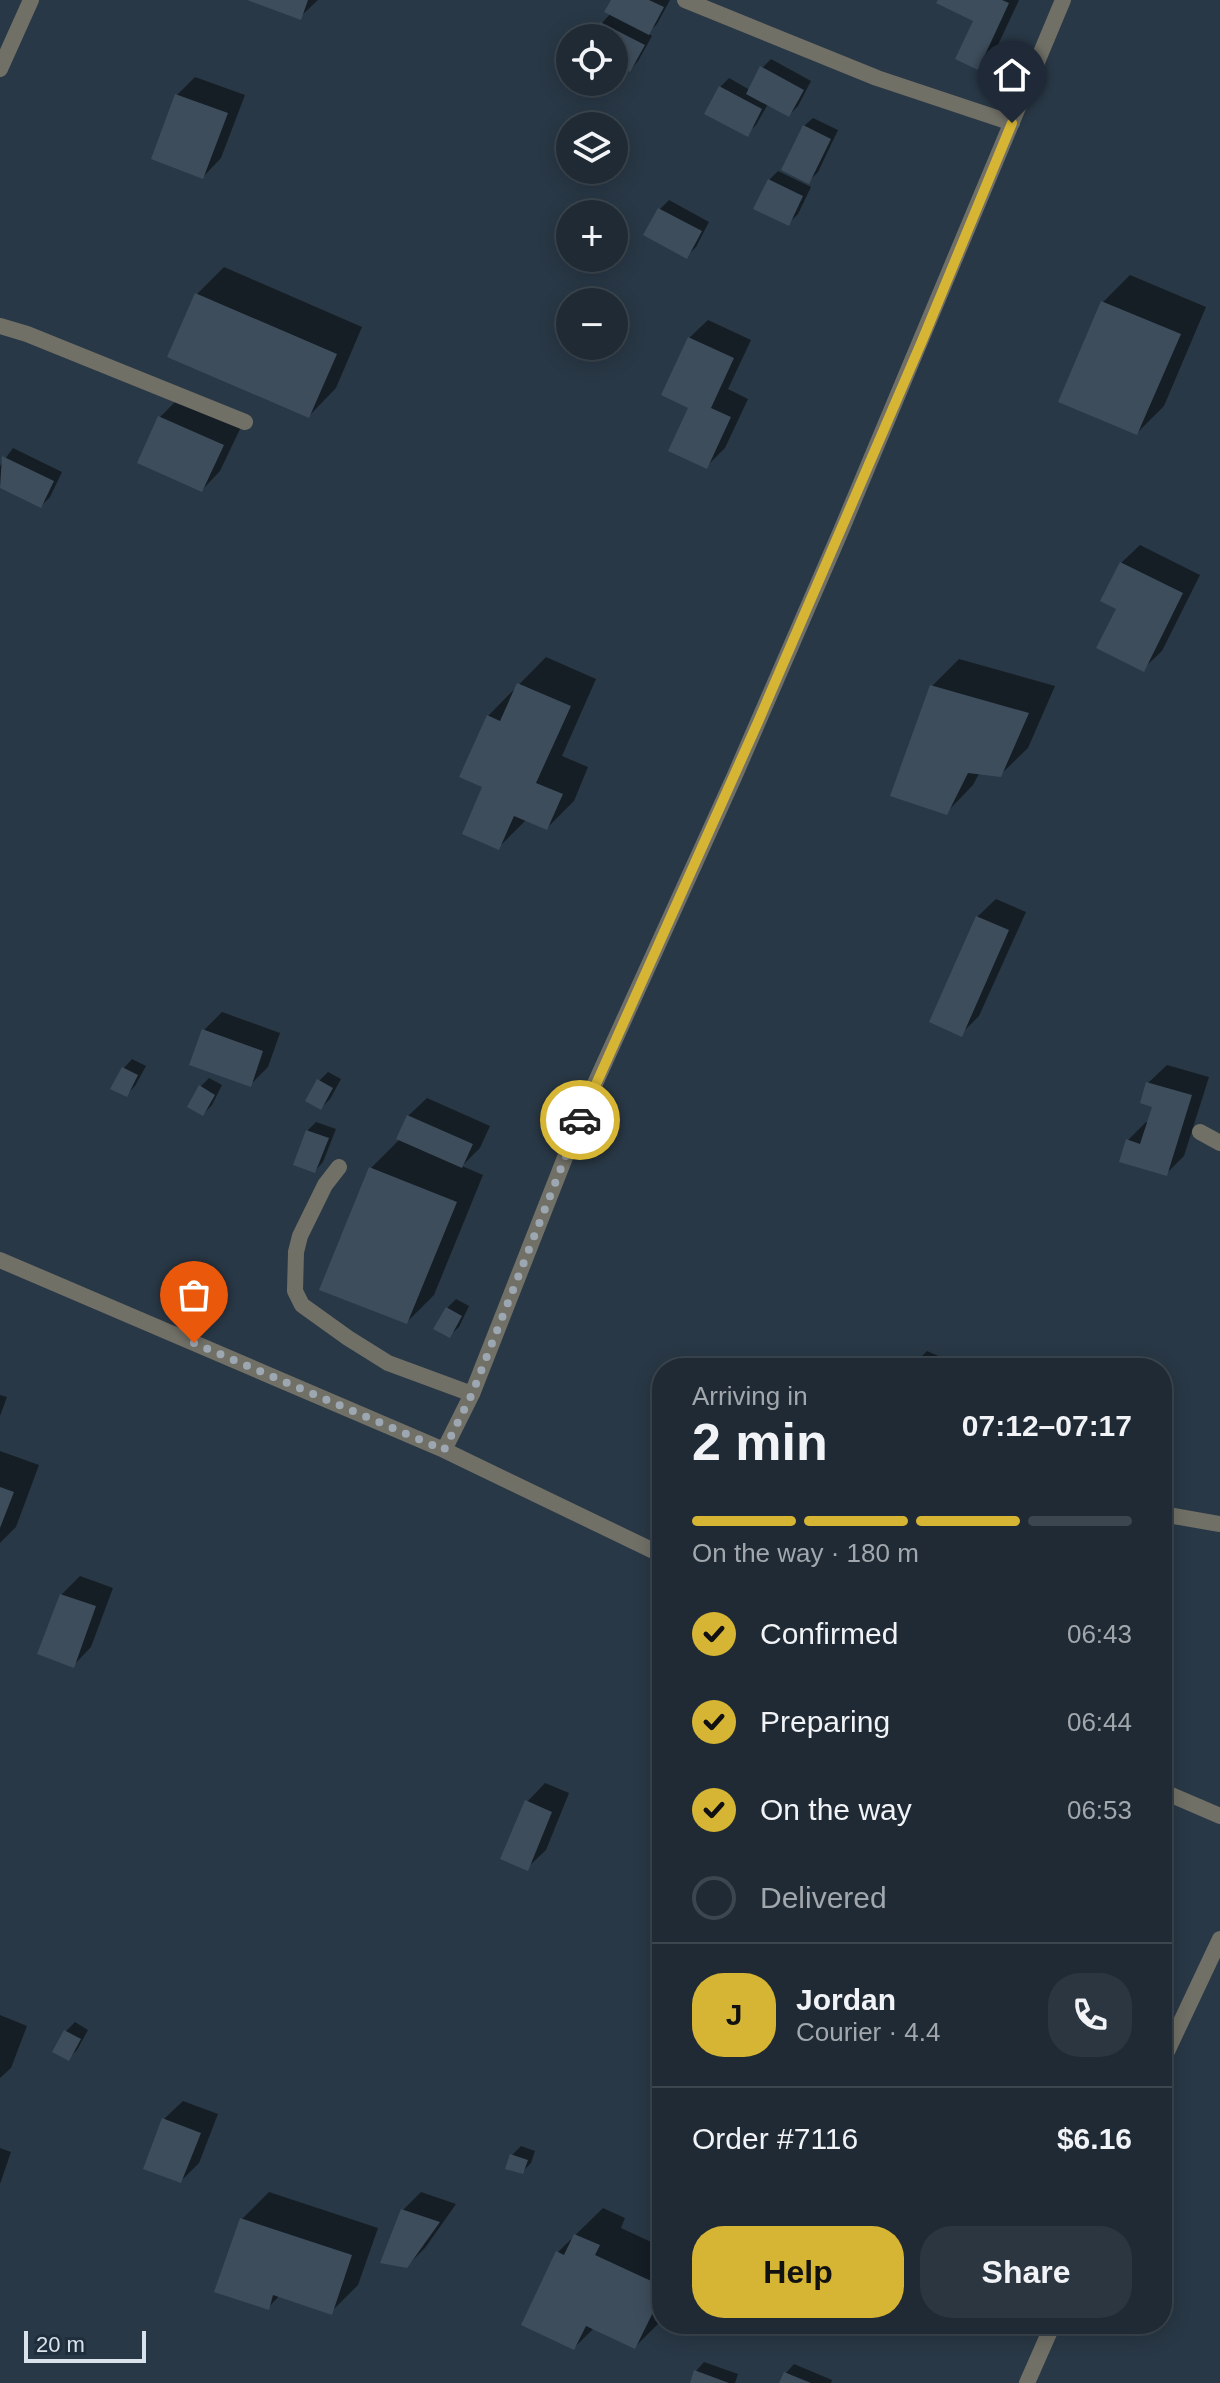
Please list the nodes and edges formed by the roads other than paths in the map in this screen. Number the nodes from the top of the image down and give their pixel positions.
1 (31, 0) edge
2 (685, 0) edge
3 (1063, 0) edge
4 (0, 69) edge
5 (1012, 123) junction
6 (0, 326) edge
7 (245, 422) dead end
8 (1200, 1132) dead end
9 (1220, 1143) edge
10 (339, 1167) dead end
11 (0, 1260) edge
12 (472, 1394) junction
13 (444, 1450) junction
14 (1172, 1516) edge
15 (1220, 1524) edge
16 (652, 1550) edge
17 (1172, 1795) edge
18 (1220, 1816) edge
19 (1220, 1939) edge
20 (1172, 2041) edge
21 (1049, 2334) edge
22 (1027, 2383) edge

1 - 4 street
2 - 5 street
3 - 5 street
5 - 12 street
6 - 7 street
8 - 9 street
10 - 12 street
11 - 13 street
12 - 13 street
13 - 16 street
14 - 15 street
17 - 18 street
19 - 20 street
21 - 22 street

